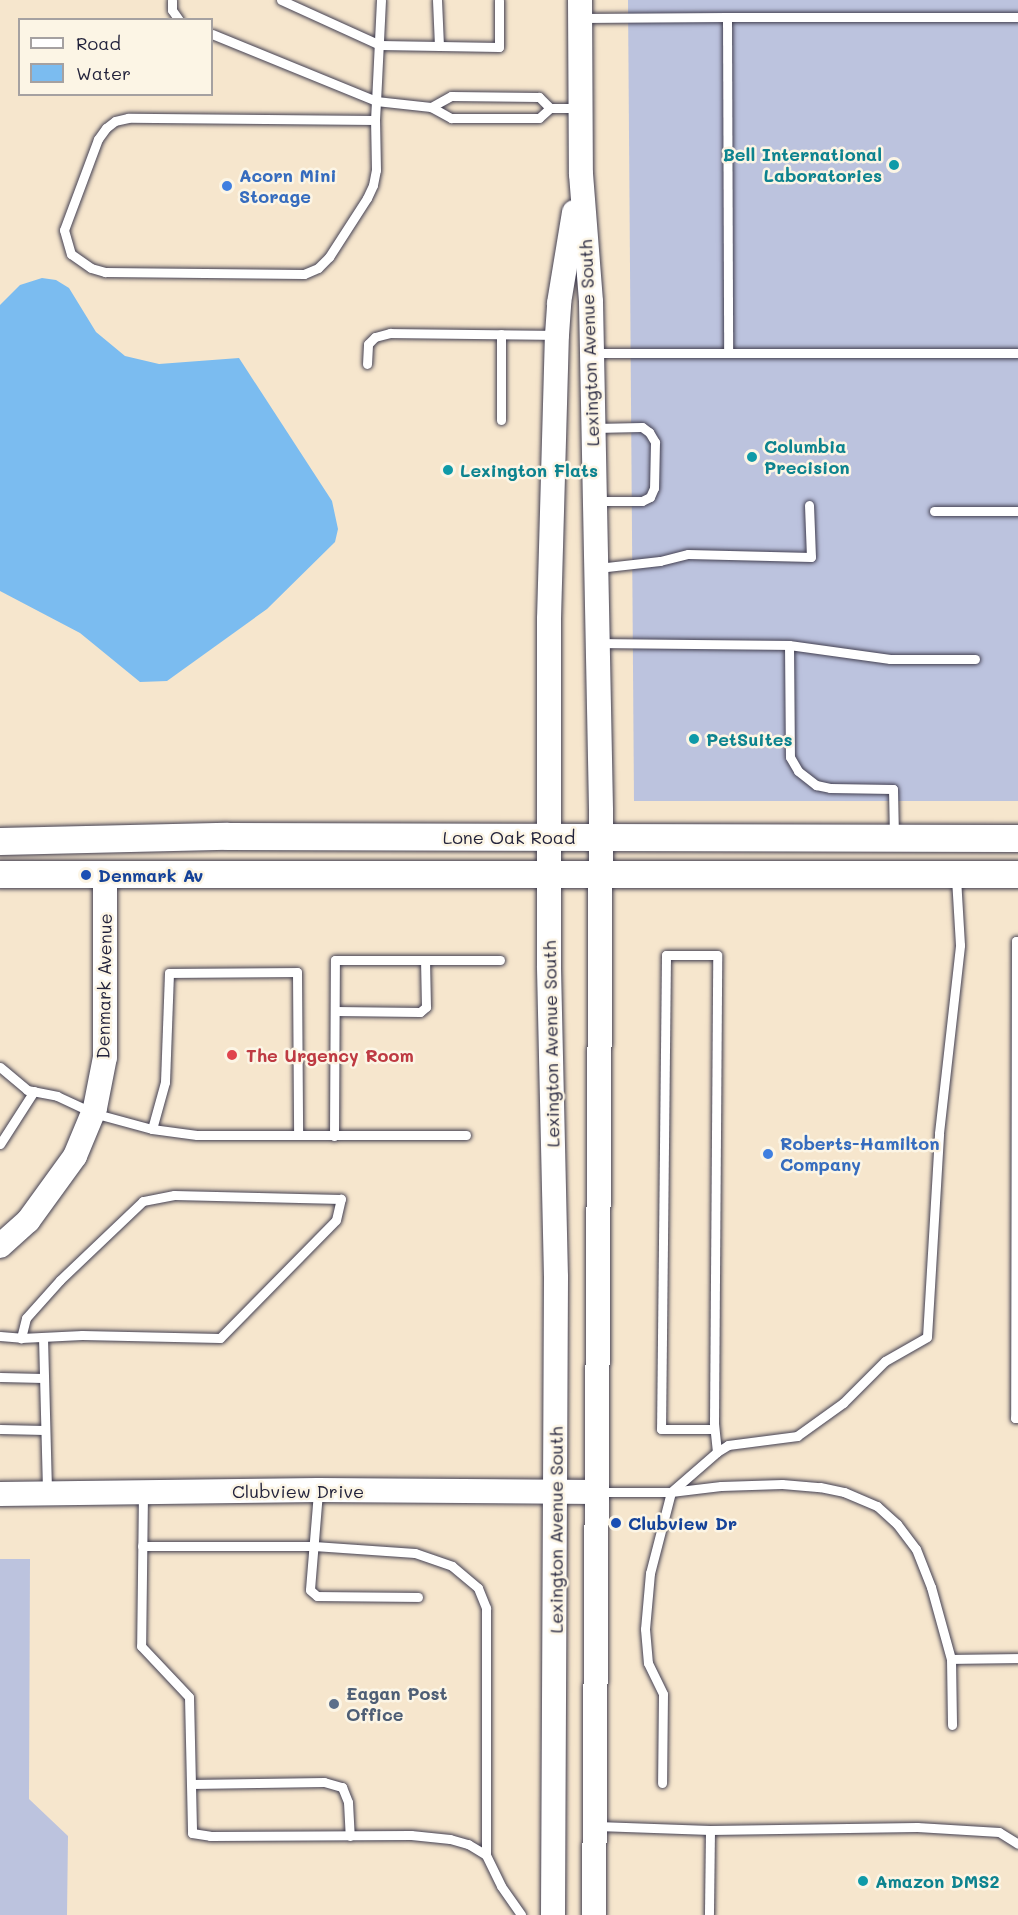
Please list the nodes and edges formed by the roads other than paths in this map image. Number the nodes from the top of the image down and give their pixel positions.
1 (172, 0) edge
2 (281, 0) edge
3 (381, 0) edge
4 (437, 0) edge
5 (499, 0) edge
6 (580, 9) edge
7 (727, 16) junction
8 (1018, 17) edge
9 (178, 18) edge
10 (213, 34) edge
11 (380, 45) junction
12 (439, 46) junction
13 (376, 100) junction
14 (431, 107) junction
15 (550, 108) junction
16 (581, 108) junction
17 (375, 120) junction
18 (581, 174) junction
19 (501, 334) junction
20 (557, 335) junction
21 (728, 353) junction
22 (1018, 353) edge
23 (592, 354) junction
24 (367, 364) dead end
25 (501, 420) dead end
26 (592, 428) junction
27 (594, 501) junction
28 (809, 505) dead end
29 (934, 511) dead end
30 (1018, 511) edge
31 (596, 569) junction
32 (599, 643) junction
33 (789, 645) junction
34 (975, 659) dead end
35 (549, 837) junction
36 (601, 837) junction
37 (894, 838) junction
38 (1018, 838) edge
39 (0, 841) edge
40 (105, 873) junction
41 (0, 874) edge
42 (549, 874) junction
43 (601, 874) junction
44 (956, 874) junction
45 (1018, 874) edge
46 (1018, 941) edge
47 (500, 960) dead end
48 (424, 961) junction
49 (335, 1011) junction
50 (0, 1066) edge
51 (34, 1091) junction
52 (93, 1113) junction
53 (152, 1129) junction
54 (298, 1133) junction
55 (466, 1135) dead end
56 (334, 1136) junction
57 (0, 1144) edge
58 (0, 1246) edge
59 (0, 1336) edge
60 (43, 1337) junction
61 (21, 1338) junction
62 (0, 1377) edge
63 (43, 1378) junction
64 (1018, 1419) edge
65 (0, 1429) edge
66 (714, 1429) junction
67 (44, 1430) junction
68 (717, 1452) junction
69 (318, 1490) junction
70 (556, 1492) junction
71 (597, 1492) junction
72 (671, 1492) junction
73 (143, 1493) junction
74 (0, 1494) edge
75 (47, 1494) junction
76 (142, 1546) junction
77 (314, 1546) junction
78 (418, 1597) dead end
79 (1018, 1658) edge
80 (951, 1659) junction
81 (951, 1725) dead end
82 (662, 1783) dead end
83 (191, 1784) junction
84 (595, 1826) junction
85 (710, 1830) junction
86 (350, 1836) junction
87 (1018, 1844) edge
88 (486, 1855) junction
89 (521, 1915) edge
90 (554, 1915) edge
91 (594, 1915) edge
92 (709, 1915) edge

1 - 9 lane
2 - 11 lane
3 - 11 lane
4 - 12 lane
5 - 12 lane
6 - 7 lane
6 - 16 street, Lexington Avenue South
7 - 8 lane
7 - 21 lane
10 - 13 lane
11 - 12 lane
11 - 13 lane
13 - 14 lane
13 - 17 lane
14 - 15 lane
14 - 15 lane
15 - 16 lane
16 - 18 street, Lexington Avenue South
17 - 17 lane
18 - 20 street, Lexington Avenue South
18 - 23 street, Lexington Avenue South
19 - 20 lane
19 - 24 lane
19 - 25 lane
20 - 35 street, Lexington Avenue South
21 - 22 lane
21 - 23 lane
23 - 26 street, Lexington Avenue South
26 - 27 street, Lexington Avenue South
26 - 27 lane
27 - 31 street, Lexington Avenue South
28 - 31 lane
29 - 30 lane
31 - 32 street, Lexington Avenue South
32 - 33 lane
32 - 36 street, Lexington Avenue South
33 - 34 lane
33 - 37 lane
35 - 36 main road, Lone Oak Road
35 - 39 main road, Lone Oak Road
35 - 42 street, Lexington Avenue South
36 - 37 main road, Lone Oak Road
36 - 43 street, Lexington Avenue South
37 - 38 main road, Lone Oak Road
40 - 41 main road, Lone Oak Road
40 - 42 main road, Lone Oak Road
40 - 52 street, Denmark Avenue
42 - 43 main road, Lone Oak Road
42 - 70 street, Lexington Avenue South
43 - 44 main road, Lone Oak Road
43 - 71 street, Lexington Avenue South
44 - 45 main road, Lone Oak Road
44 - 68 lane
46 - 64 lane
47 - 48 lane
48 - 49 lane
48 - 49 lane
49 - 56 lane
50 - 51 lane
51 - 52 lane
51 - 57 lane
52 - 53 lane
52 - 58 street, Denmark Avenue
53 - 54 lane
53 - 54 lane
54 - 56 lane
55 - 56 lane
59 - 61 lane
60 - 61 lane
60 - 61 lane
60 - 63 lane
62 - 63 lane
63 - 67 lane
65 - 67 lane
66 - 66 lane
66 - 68 lane
67 - 75 lane
68 - 72 lane
69 - 70 street, Clubview Drive
69 - 73 street, Clubview Drive
69 - 77 lane
70 - 71 street, Clubview Drive
70 - 90 street, Lexington Avenue South
71 - 72 lane
71 - 84 street, Lexington Avenue South
72 - 80 lane
72 - 82 lane
73 - 75 street, Clubview Drive
73 - 76 lane
74 - 75 street, Clubview Drive
76 - 77 lane
76 - 83 lane
77 - 78 lane
77 - 88 lane
79 - 80 lane
80 - 81 lane
83 - 86 lane
83 - 86 lane
84 - 85 lane
84 - 91 street, Lexington Avenue South
85 - 87 lane
85 - 92 lane
86 - 88 lane
88 - 89 lane

